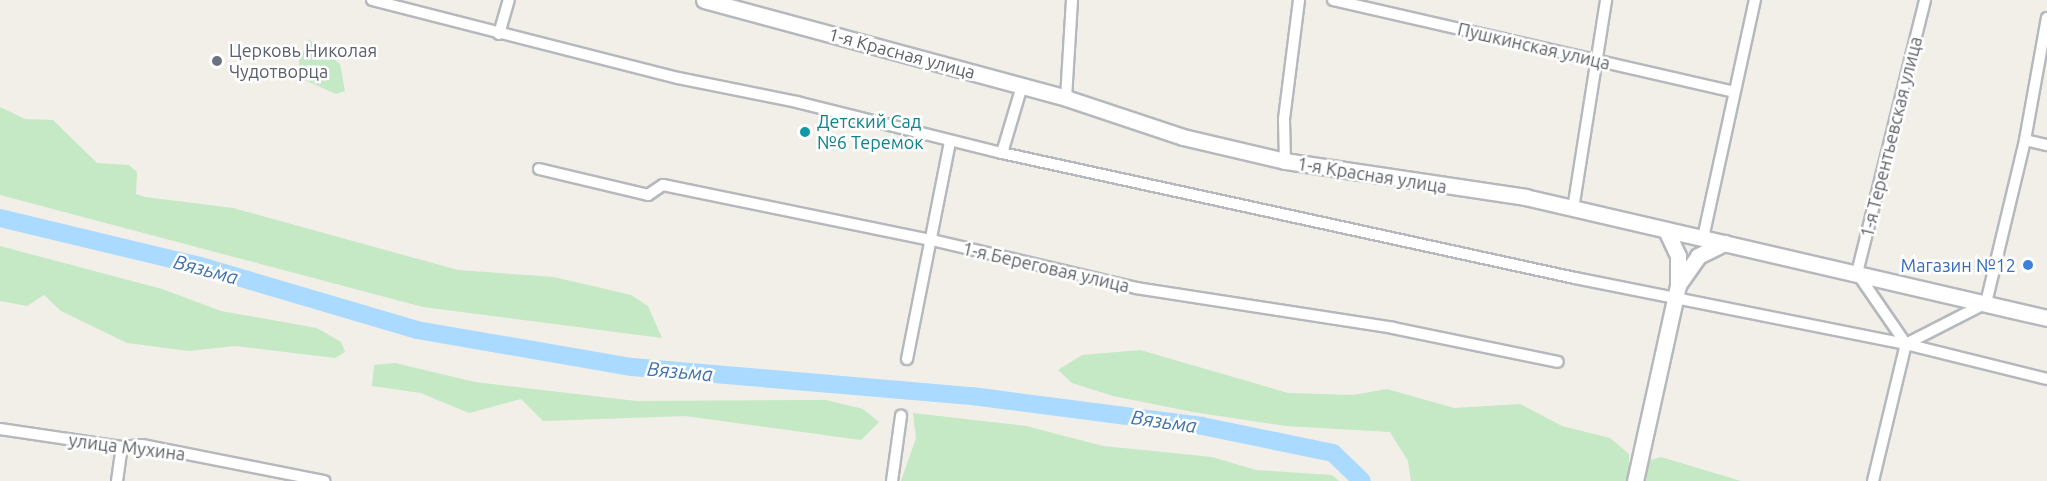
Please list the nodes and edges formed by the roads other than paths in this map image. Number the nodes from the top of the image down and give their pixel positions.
1 (372, 0) edge
2 (509, 0) edge
3 (704, 0) edge
4 (1072, 0) edge
5 (1299, 0) edge
6 (1333, 0) edge
7 (1606, 0) edge
8 (1755, 0) edge
9 (1925, 0) edge
10 (2047, 18) edge
11 (499, 34) junction
12 (1596, 60) junction
13 (1022, 86) junction
14 (1734, 92) junction
15 (1066, 98) junction
16 (2025, 140) junction
17 (950, 142) junction
18 (2047, 146) edge
19 (1002, 153) junction
20 (1285, 161) junction
21 (539, 170) dead end
22 (1573, 209) junction
23 (1667, 232) junction
24 (1703, 238) junction
25 (932, 240) junction
26 (1725, 243) junction
27 (1857, 273) junction
28 (1677, 291) junction
29 (1986, 303) junction
30 (2047, 318) edge
31 (1906, 344) junction
32 (907, 359) dead end
33 (1558, 362) dead end
34 (2047, 379) edge
35 (901, 416) dead end
36 (0, 429) edge
37 (122, 447) junction
38 (117, 481) edge
39 (324, 481) edge
40 (892, 481) edge
41 (1635, 481) edge
42 (1874, 481) edge

1 - 11 street
2 - 11 street
3 - 13 main road, 1-я Красная улица
4 - 15 street
5 - 20 street
6 - 12 street, Пушкинская улица
7 - 12 street
8 - 14 street
9 - 27 street, 1-я Терентьевская улица
10 - 16 street
11 - 17 street
12 - 14 street, Пушкинская улица
12 - 22 street
13 - 15 main road, 1-я Красная улица
13 - 19 street
14 - 24 street
15 - 20 main road, 1-я Красная улица
16 - 18 street
16 - 29 street
17 - 19 street
17 - 25 street
19 - 28 street
20 - 22 main road, 1-я Красная улица
21 - 25 street, 1-я Береговая улица
22 - 23 main road, 1-я Красная улица
23 - 24 main road, 1-я Красная улица
23 - 28 main road
24 - 26 main road, 1-я Красная улица
25 - 32 street
25 - 33 street, 1-я Береговая улица
26 - 27 main road, 1-я Красная улица
26 - 28 main road
27 - 29 main road, 1-я Красная улица
27 - 31 street
28 - 31 street
28 - 41 main road
29 - 30 main road, 1-я Красная улица
29 - 31 street
31 - 34 street
31 - 42 street
35 - 40 street
36 - 37 street, улица Мухина
37 - 38 street
37 - 39 street, улица Мухина

